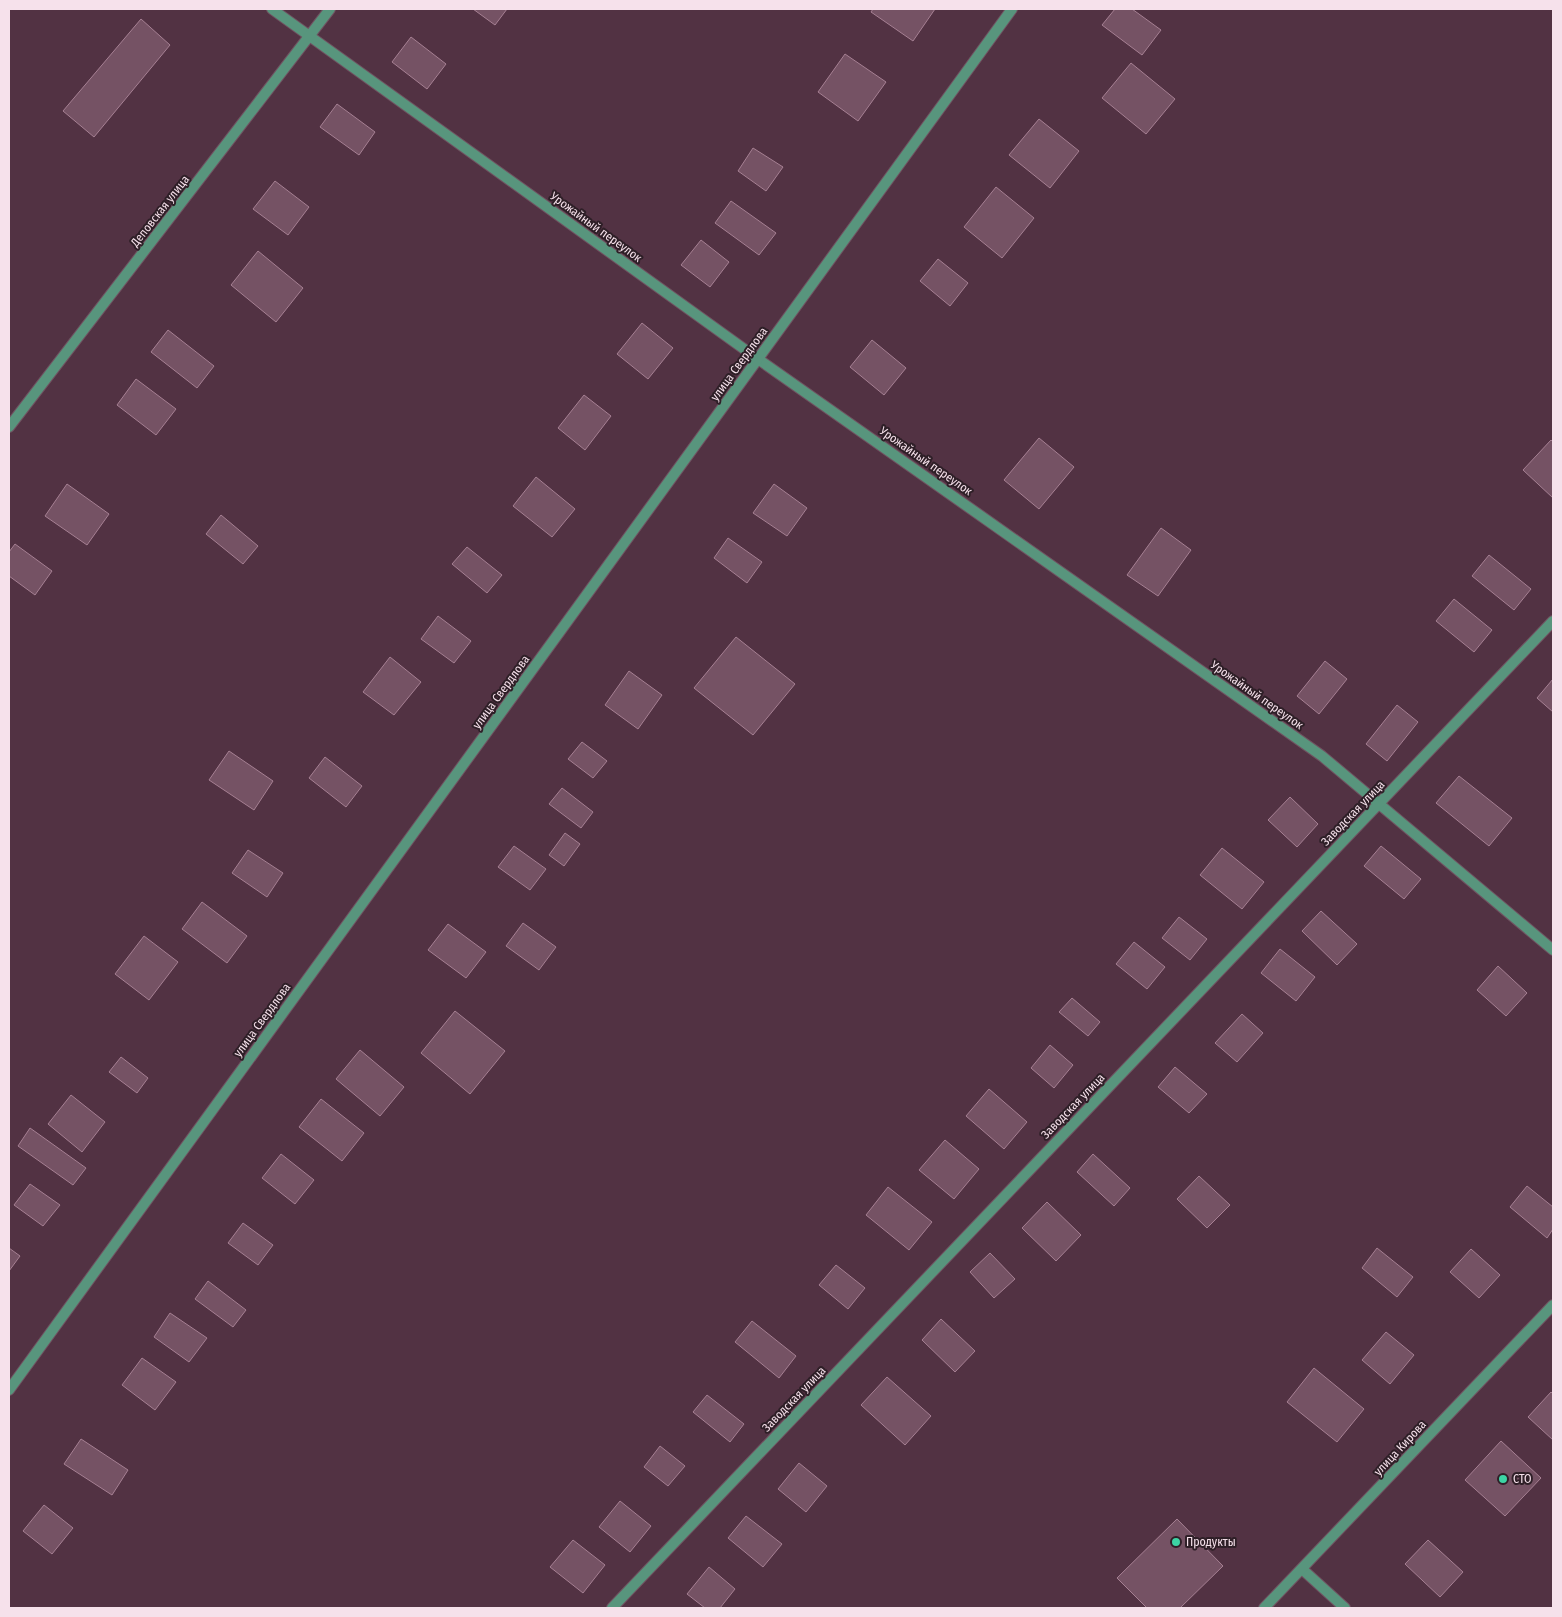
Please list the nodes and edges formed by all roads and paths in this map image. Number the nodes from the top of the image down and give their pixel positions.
1 (272, 9) edge
2 (330, 9) edge
3 (1012, 9) edge
4 (310, 37) junction
5 (758, 359) junction
6 (9, 427) edge
7 (1553, 621) edge
8 (1378, 804) junction
9 (1553, 950) edge
10 (1553, 1304) edge
11 (9, 1390) edge
12 (1302, 1570) junction
13 (612, 1608) edge
14 (1264, 1608) edge
15 (1345, 1608) edge

1 - 4 street, Урожайный переулок
2 - 4 street, Деповская улица
3 - 5 street, улица Свердлова
4 - 5 street, Урожайный переулок
4 - 6 street, Деповская улица
5 - 8 street, Урожайный переулок
5 - 11 street, улица Свердлова
7 - 8 street, Заводская улица
8 - 9 street, Урожайный переулок
8 - 13 street, Заводская улица
10 - 12 street, улица Кирова
12 - 14 street, улица Кирова
12 - 15 street

